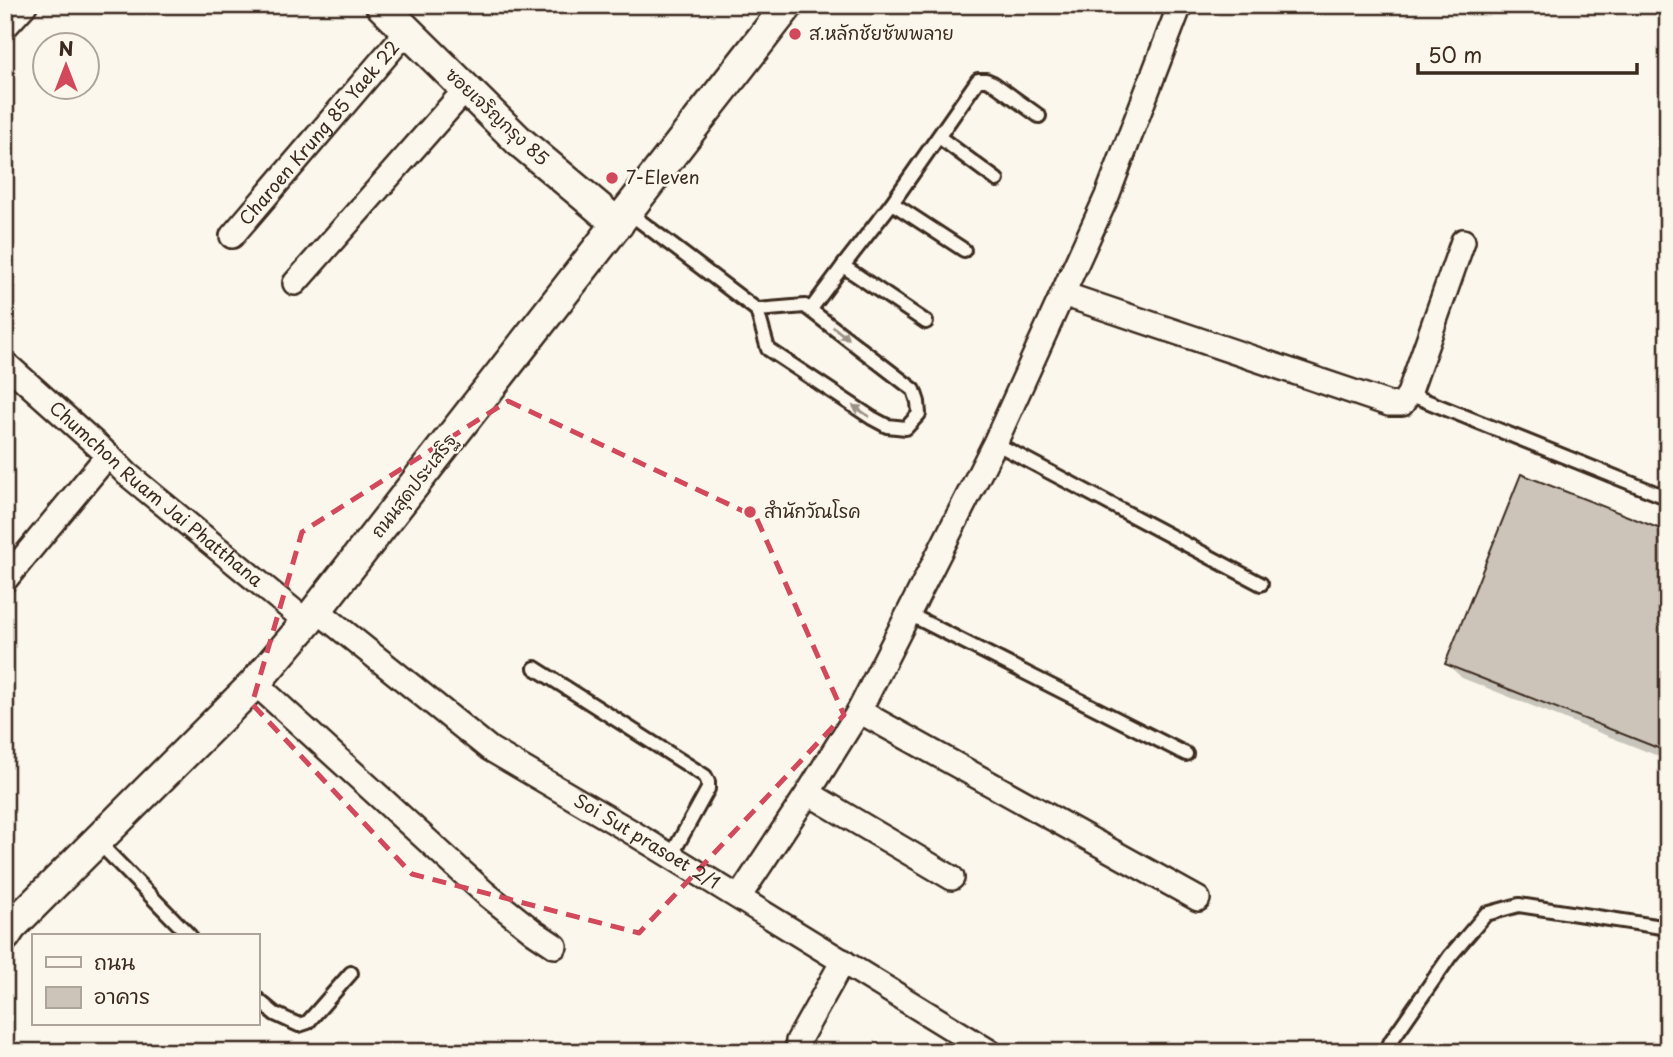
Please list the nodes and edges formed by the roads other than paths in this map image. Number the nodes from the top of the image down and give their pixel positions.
1 (25, 5) edge
2 (381, 5) edge
3 (788, 5) edge
4 (1180, 5) edge
5 (5, 27) edge
6 (407, 31) junction
7 (466, 89) junction
8 (1039, 116) dead end
9 (939, 136) junction
10 (997, 180) dead end
11 (892, 203) junction
12 (623, 218) junction
13 (232, 236) dead end
14 (1463, 241) dead end
15 (964, 250) dead end
16 (843, 266) junction
17 (295, 283) dead end
18 (1063, 294) junction
19 (811, 309) junction
20 (757, 310) junction
21 (926, 321) dead end
22 (5, 363) edge
23 (1409, 394) junction
24 (995, 443) junction
25 (108, 455) junction
26 (1668, 498) edge
27 (5, 580) edge
28 (1261, 584) dead end
29 (909, 614) junction
30 (312, 616) junction
31 (535, 668) dead end
32 (255, 683) junction
33 (859, 711) junction
34 (1186, 754) dead end
35 (808, 793) junction
36 (98, 842) junction
37 (671, 856) junction
38 (952, 878) dead end
39 (739, 897) junction
40 (1198, 899) dead end
41 (1668, 928) edge
42 (188, 934) edge
43 (5, 936) edge
44 (555, 946) dead end
45 (843, 961) junction
46 (351, 973) dead end
47 (259, 1001) edge
48 (798, 1041) dead end
49 (965, 1046) edge
50 (990, 1052) edge
51 (1386, 1052) edge

1 - 5 street
2 - 6 street, ซอยเจริญกรุง 85
3 - 12 street, ถนนสุดประเสริฐ
4 - 18 street
6 - 7 street, ซอยเจริญกรุง 85
6 - 13 street, Charoen Krung 85 Yaek 22
7 - 12 street, ซอยเจริญกรุง 85
7 - 17 street
8 - 9 lane
9 - 10 lane
9 - 11 lane
11 - 15 lane
11 - 16 lane
12 - 20 lane
12 - 30 street, ถนนสุดประเสริฐ
14 - 23 street
16 - 19 lane
16 - 21 lane
18 - 23 street
18 - 24 street
19 - 20 lane
19 -> 20 lane
22 - 25 street, Chumchon Ruam Jai Phatthana
23 - 26 lane
24 - 28 lane
24 - 29 street
25 - 27 street
25 - 30 street, Chumchon Ruam Jai Phatthana
29 - 33 street
29 - 34 lane
30 - 32 street, ถนนสุดประเสริฐ
30 - 37 street, Soi Sut prasoet 2/1
31 - 37 lane
32 - 36 street, ถนนสุดประเสริฐ
32 - 44 street
33 - 35 street
33 - 40 street
35 - 38 street
35 - 39 street
36 - 42 lane
36 - 43 street, ถนนสุดประเสริฐ
37 - 39 street, Soi Sut prasoet 2/1
39 - 45 street, Soi Sut prasoet 2/1
41 - 51 lane
45 - 48 street
45 - 49 street, Soi Sut prasoet 2/1
46 - 47 lane
49 - 50 street, Soi Sut prasoet 2/1

